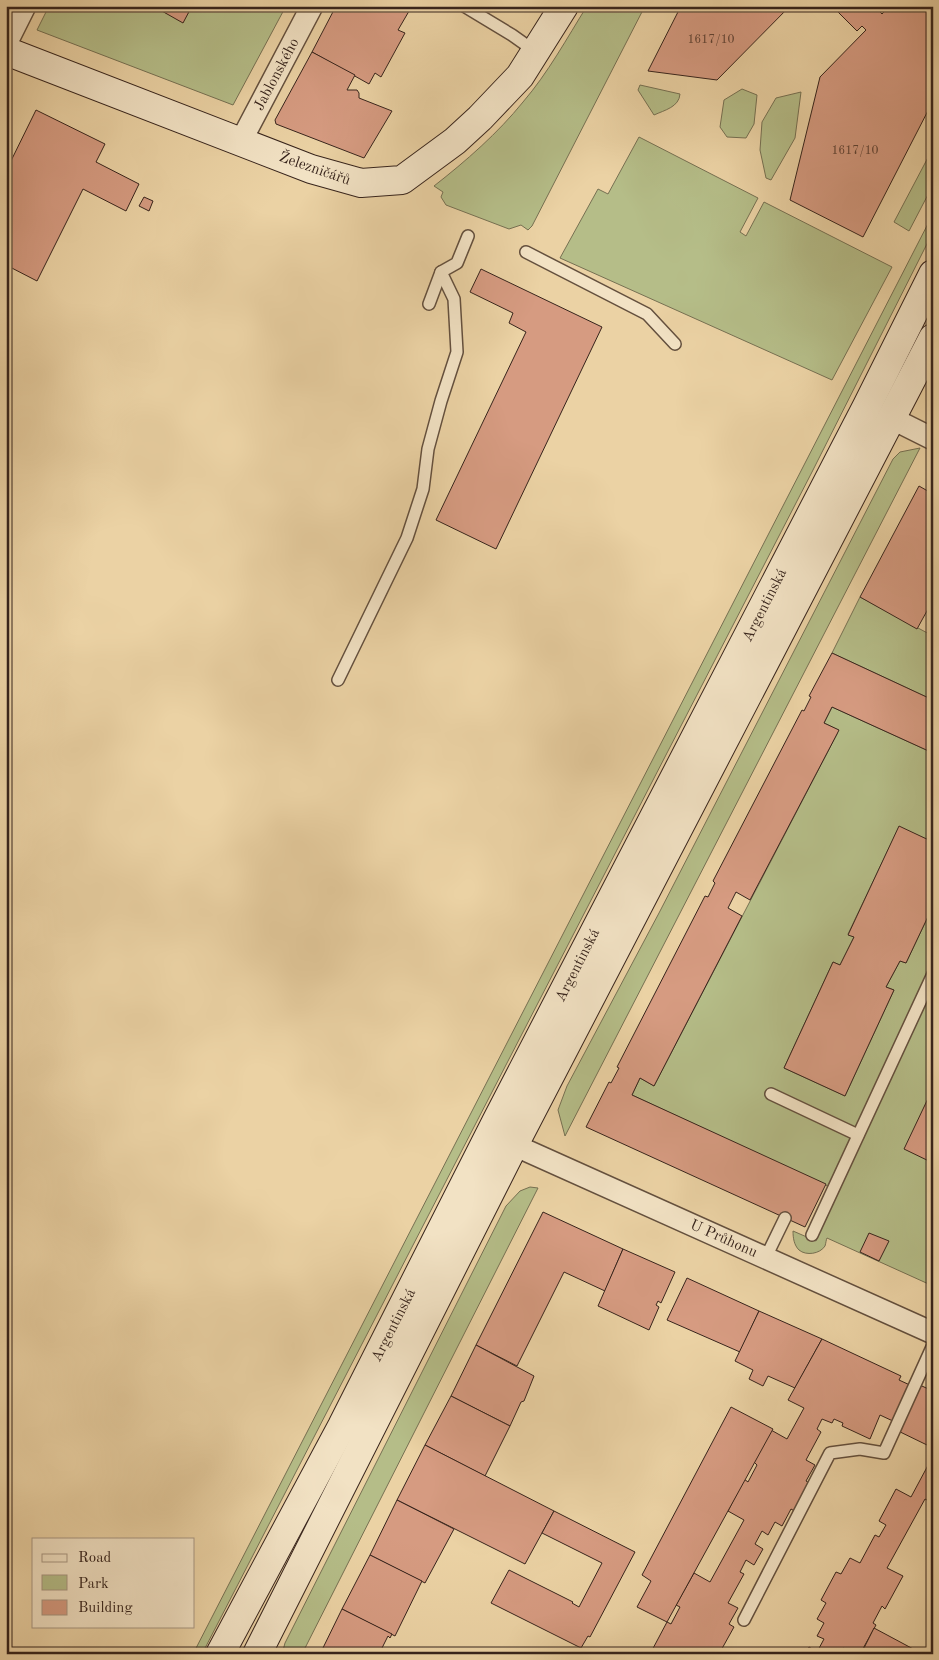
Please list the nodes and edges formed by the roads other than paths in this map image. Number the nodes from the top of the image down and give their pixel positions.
1 (25, 6) edge
2 (312, 6) edge
3 (464, 6) edge
4 (564, 6) edge
5 (6, 44) edge
6 (6, 51) edge
7 (536, 52) junction
8 (241, 141) junction
9 (468, 236) dead end
10 (526, 252) dead end
11 (441, 272) junction
12 (933, 274) edge
13 (429, 304) dead end
14 (933, 338) edge
15 (675, 344) dead end
16 (891, 418) junction
17 (933, 439) edge
18 (338, 680) dead end
19 (933, 974) edge
20 (771, 1094) dead end
21 (858, 1135) junction
22 (514, 1145) junction
23 (785, 1218) dead end
24 (812, 1235) dead end
25 (766, 1257) junction
26 (933, 1333) edge
27 (933, 1345) edge
28 (744, 1620) dead end
29 (220, 1654) edge
30 (257, 1654) edge

1 - 5 street
2 - 8 street, Jablonského
3 - 7 lane
4 - 7 main road, Železničářů
6 - 8 main road, Železničářů
7 - 8 main road, Železničářů
9 - 11 lane
10 - 15 lane
11 - 13 lane
11 - 18 lane
12 - 29 main road, Argentinská
14 - 16 main road, Argentinská
16 - 17 street
16 - 22 main road, Argentinská
19 - 21 lane
20 - 21 lane
21 - 24 lane
22 - 25 street, U Průhonu
22 - 30 main road, Argentinská
23 - 25 lane
25 - 26 street, U Průhonu
27 - 28 lane

